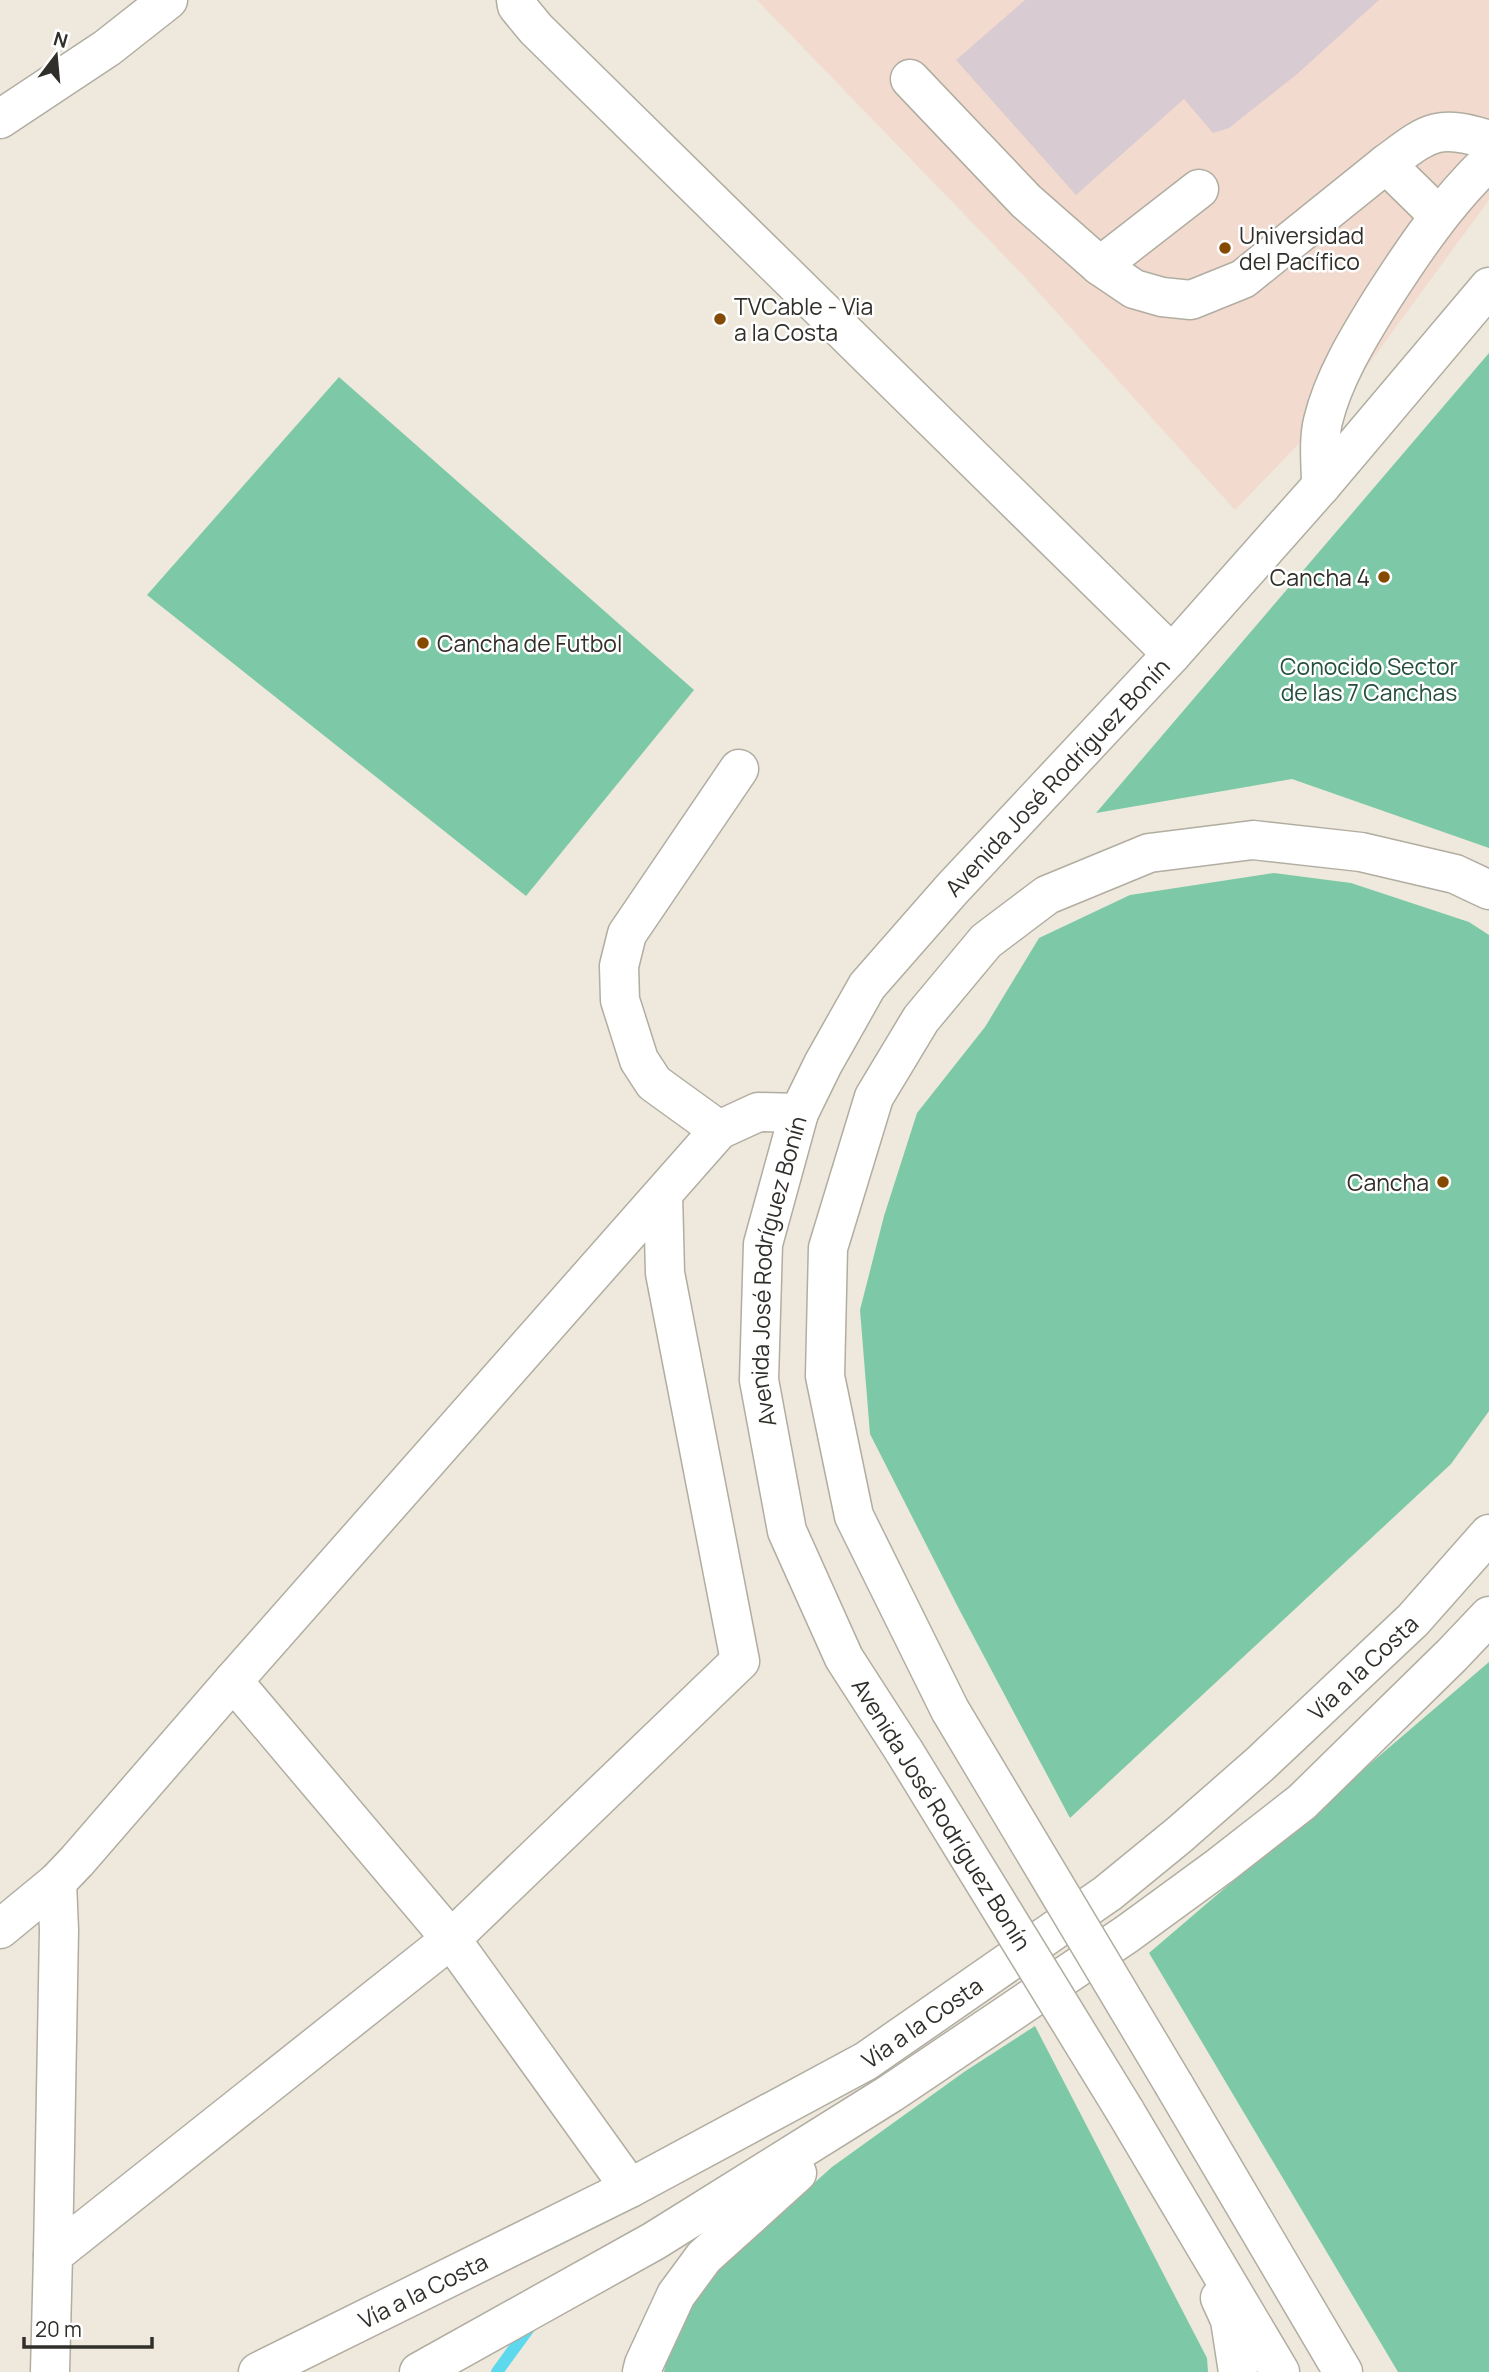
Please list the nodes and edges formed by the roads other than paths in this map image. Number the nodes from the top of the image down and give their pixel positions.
1 (168, 0) edge
2 (516, 0) edge
3 (910, 79) dead end
4 (0, 120) edge
5 (1489, 140) edge
6 (1489, 161) edge
7 (1386, 164) junction
8 (1199, 188) dead end
9 (1439, 216) junction
10 (1100, 266) junction
11 (1489, 286) edge
12 (1321, 486) junction
13 (1172, 654) junction
14 (739, 769) dead end
15 (1489, 890) edge
16 (799, 1113) junction
17 (719, 1130) junction
18 (663, 1194) junction
19 (1489, 1534) edge
20 (1489, 1616) edge
21 (233, 1681) junction
22 (57, 1882) junction
23 (0, 1929) edge
24 (451, 1939) junction
25 (891, 2093) junction
26 (630, 2188) junction
27 (1180, 2203) junction
28 (53, 2255) junction
29 (50, 2372) edge
30 (258, 2372) edge
31 (419, 2372) edge
32 (642, 2372) edge
33 (1238, 2372) edge
34 (1280, 2372) edge
35 (1343, 2372) edge

1 - 4 main road
2 - 13 main road
3 - 10 main road
5 - 7 main road
6 - 9 main road
7 - 9 main road
7 - 10 main road
8 - 10 main road
9 - 12 main road
11 - 12 main road, Avenida José Rodríguez Bonín
12 - 13 main road, Avenida José Rodríguez Bonín
13 - 16 main road, Avenida José Rodríguez Bonín
14 - 17 main road
15 - 35 main road, Avenida José Rodríguez Bonín, bridge
16 - 17 main road
16 - 27 main road, Avenida José Rodríguez Bonín, bridge
17 - 18 main road
18 - 21 main road
18 - 24 main road
19 - 26 main road, Vía a la Costa
20 - 25 main road, Vía a la Costa
21 - 22 main road
21 - 24 main road
22 - 23 main road
22 - 28 main road
24 - 26 main road
24 - 28 main road
25 - 31 main road, Vía a la Costa
25 - 32 main road
26 - 30 main road, Vía a la Costa
27 - 33 main road
27 - 34 main road, Avenida José Rodríguez Bonín
28 - 29 main road

